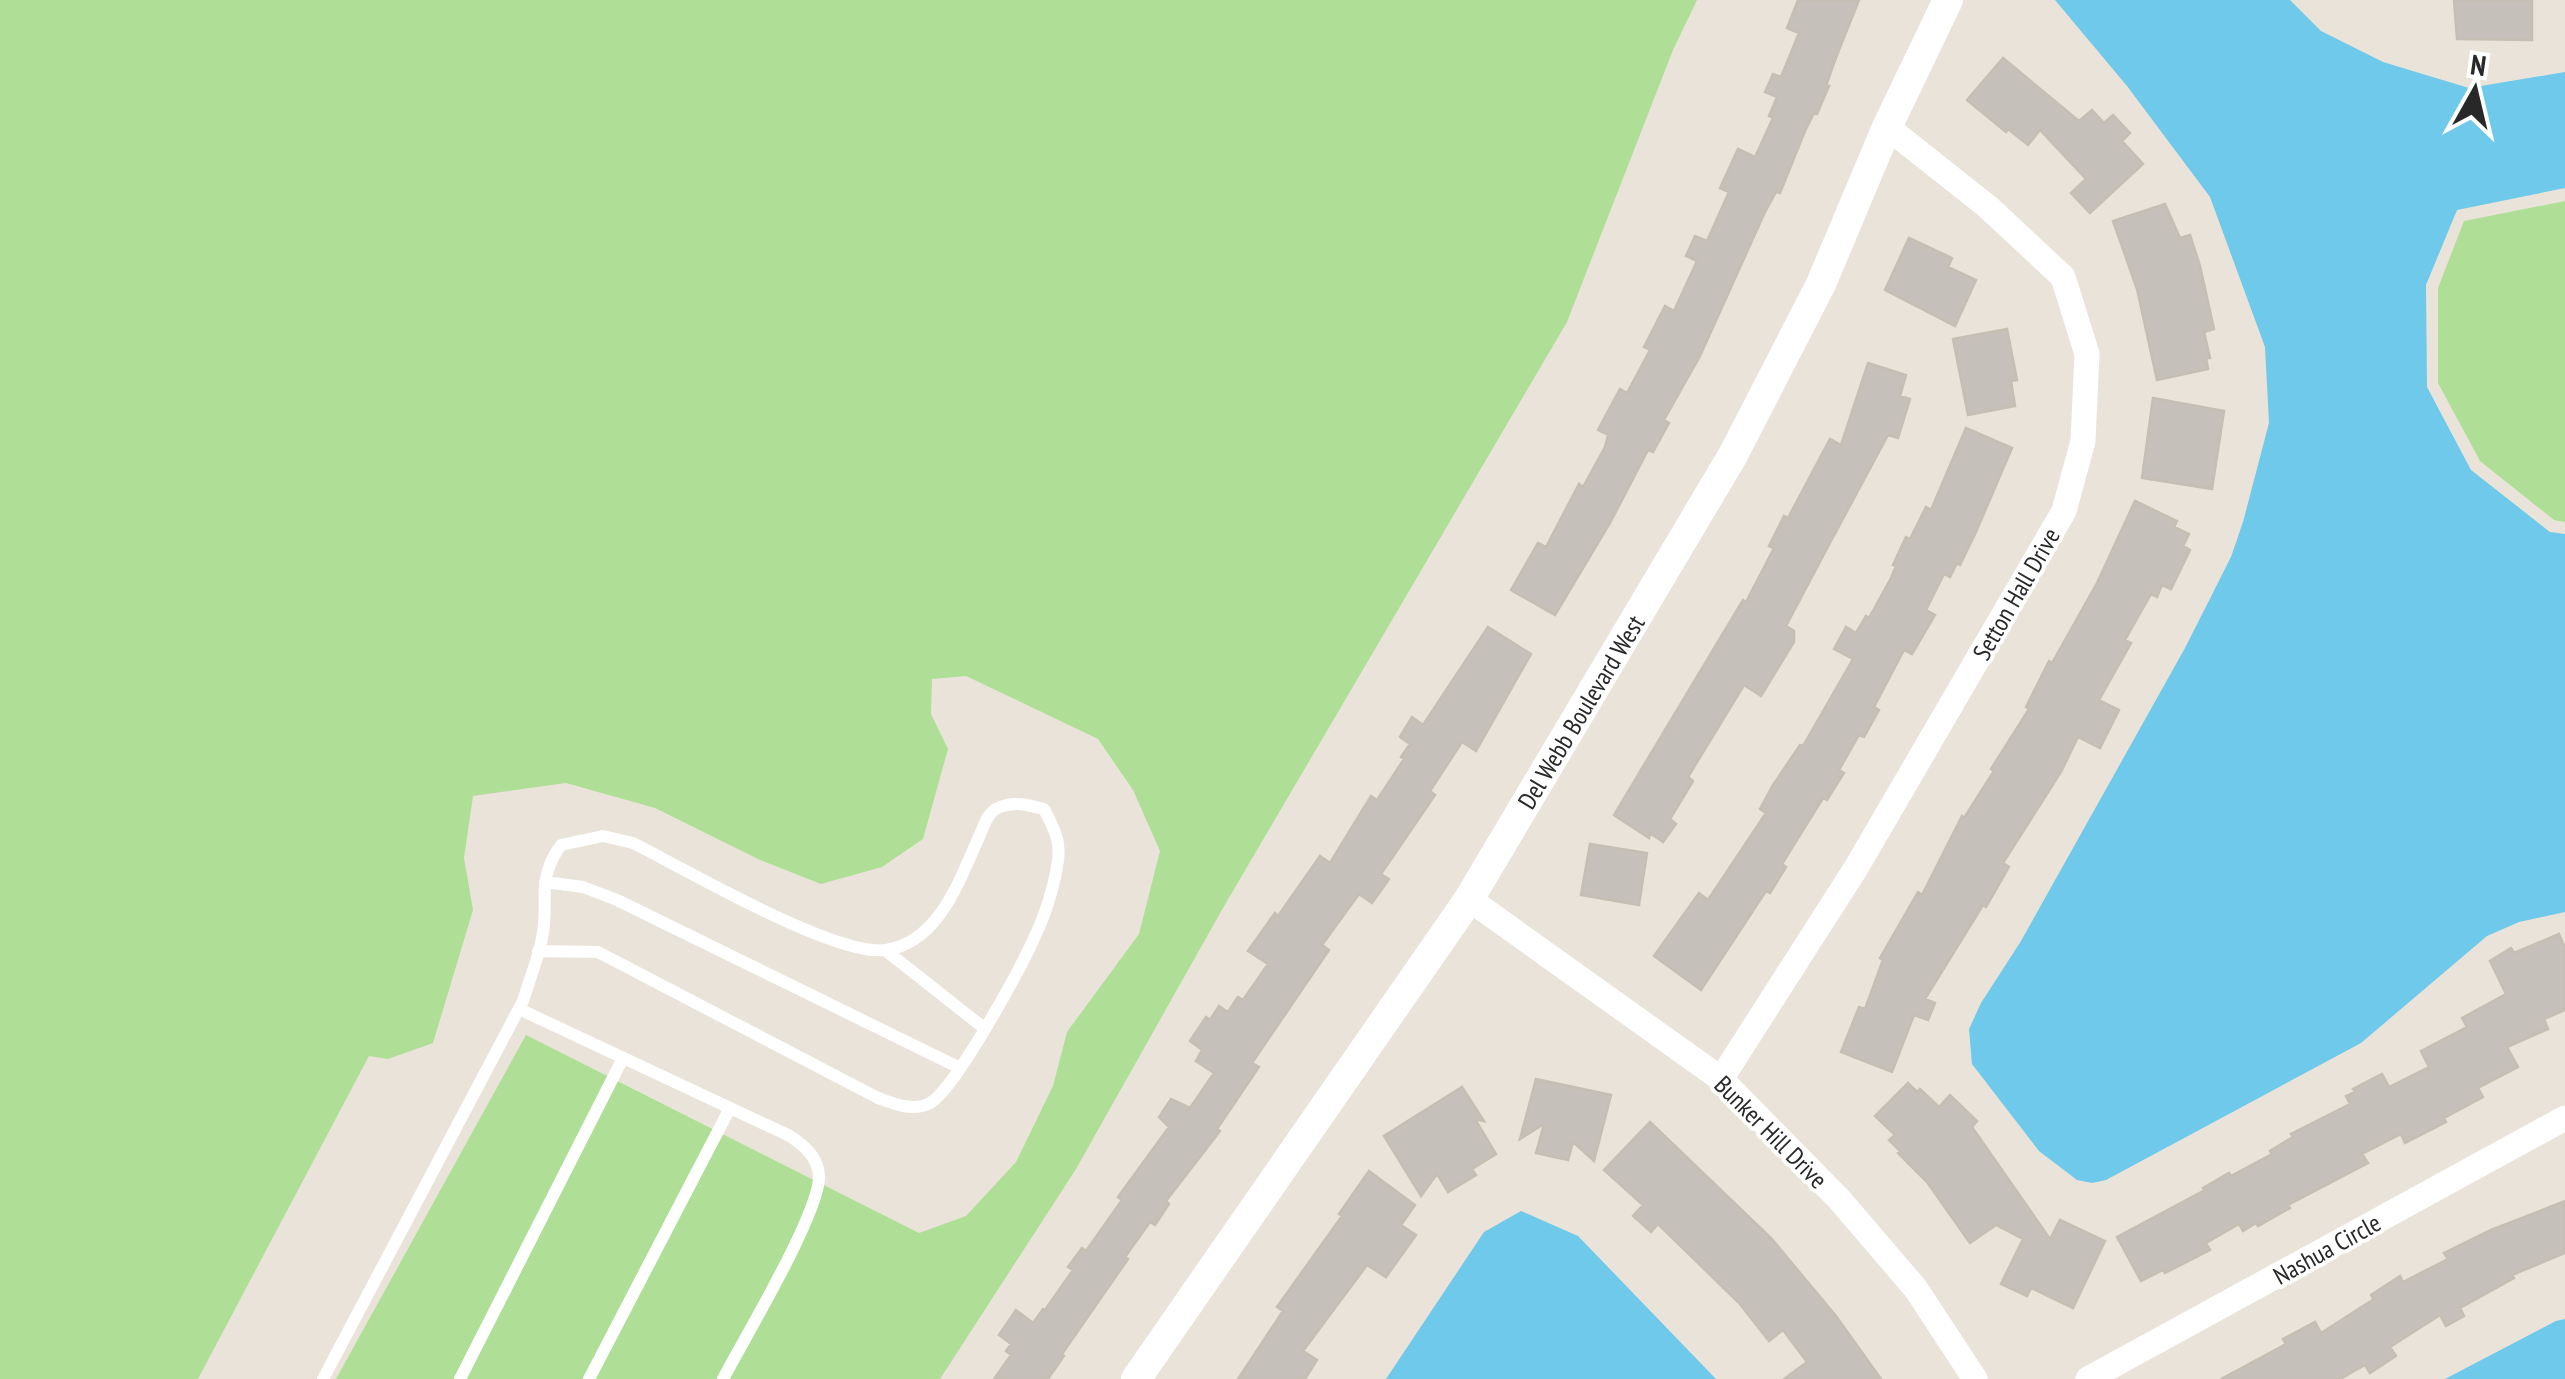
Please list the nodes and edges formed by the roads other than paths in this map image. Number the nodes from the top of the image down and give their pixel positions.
1 (1948, 0) edge
2 (1886, 127) junction
3 (545, 882) junction
4 (1470, 899) junction
5 (885, 950) junction
6 (538, 951) junction
7 (519, 1009) junction
8 (984, 1028) junction
9 (623, 1058) junction
10 (960, 1068) junction
11 (1721, 1078) junction
12 (730, 1108) junction
13 (2565, 1118) edge
14 (323, 1379) edge
15 (460, 1379) edge
16 (589, 1379) edge
17 (723, 1379) edge
18 (1136, 1379) edge
19 (1975, 1379) edge
20 (2088, 1379) edge

1 - 2 street, Del Webb Boulevard West
2 - 4 street, Del Webb Boulevard West
2 - 11 street, Setton Hall Drive
3 - 5 lane
3 - 6 lane
3 - 10 lane
4 - 11 street, Bunker Hill Drive
4 - 18 street, Del Webb Boulevard West
5 - 8 lane
5 - 8 lane
6 - 7 lane
6 - 10 lane
7 - 9 lane
7 - 14 lane
8 - 10 lane
9 - 12 lane
9 - 15 lane
11 - 19 street, Bunker Hill Drive
12 - 16 lane
12 - 17 lane
13 - 20 street, Nashua Circle

